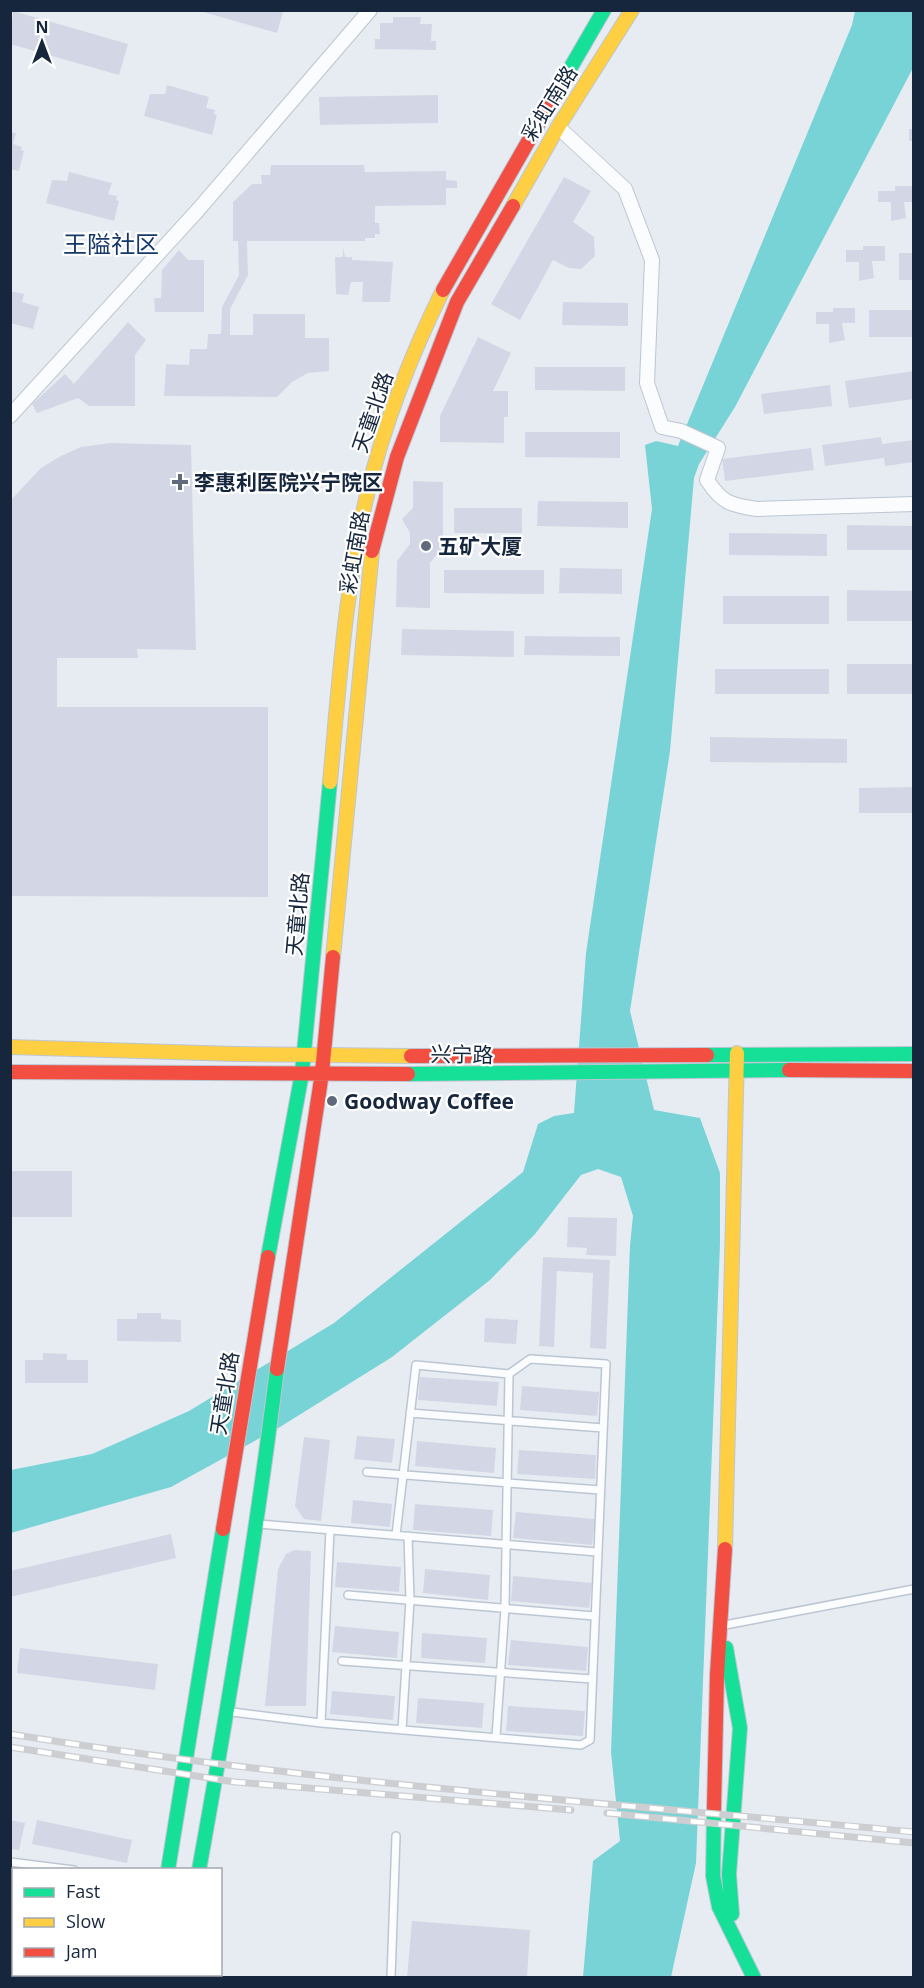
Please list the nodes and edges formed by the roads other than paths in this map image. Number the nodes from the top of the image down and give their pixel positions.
1 (370, 10) edge
2 (604, 10) edge
3 (632, 10) edge
4 (558, 127) junction
5 (10, 416) edge
6 (914, 504) edge
7 (10, 1047) edge
8 (737, 1053) junction
9 (305, 1054) junction
10 (324, 1054) junction
11 (914, 1054) edge
12 (737, 1070) junction
13 (914, 1071) edge
14 (10, 1072) edge
15 (302, 1073) junction
16 (322, 1073) junction
17 (509, 1374) junction
18 (410, 1413) junction
19 (508, 1421) junction
20 (603, 1428) junction
21 (367, 1472) dead end
22 (403, 1477) junction
23 (506, 1484) junction
24 (600, 1490) junction
25 (256, 1523) junction
26 (330, 1530) junction
27 (396, 1535) junction
28 (408, 1536) junction
29 (505, 1544) junction
30 (597, 1552) junction
31 (914, 1589) edge
32 (348, 1595) dead end
33 (410, 1600) junction
34 (505, 1608) junction
35 (594, 1616) junction
36 (722, 1626) junction
37 (342, 1661) dead end
38 (406, 1666) junction
39 (500, 1673) junction
40 (592, 1679) junction
41 (228, 1711) junction
42 (321, 1723) junction
43 (402, 1730) junction
44 (496, 1737) junction
45 (396, 1836) dead end
46 (16, 1865) edge
47 (60, 1868) edge
48 (168, 1868) edge
49 (199, 1868) edge
50 (736, 1940) junction
51 (391, 1977) edge
52 (754, 1977) edge

1 - 5 street
2 - 9 main road, 天童北路
3 - 4 main road, 彩虹南路
4 - 6 street
4 - 10 main road, 彩虹南路
7 - 9 main road, 兴宁路
8 - 10 main road, 兴宁路
8 - 11 main road
8 - 12 main road
9 - 10 main road, 兴宁路
9 - 15 main road, 天童北路
10 - 16 main road
12 - 13 main road, 兴宁路
12 - 16 main road, 兴宁路
12 - 36 main road
14 - 15 main road, 兴宁路
15 - 16 main road, 兴宁路
15 - 48 main road, 天童北路
16 - 25 main road
17 - 18 lane
17 - 19 lane
17 - 20 lane
18 - 19 lane
18 - 22 lane
19 - 20 lane
19 - 23 lane
20 - 24 lane
21 - 22 lane
22 - 23 lane
22 - 27 lane
23 - 24 lane
23 - 29 lane
24 - 30 lane
25 - 26 lane
25 - 41 main road
26 - 27 lane
26 - 42 lane
27 - 28 lane
28 - 29 lane
28 - 33 lane
29 - 30 lane
29 - 34 lane
30 - 35 lane
31 - 36 lane
32 - 33 lane
33 - 34 lane
33 - 38 lane
34 - 35 lane
34 - 39 lane
35 - 40 lane
36 - 50 main road
36 - 50 main road
37 - 38 lane
38 - 39 lane
38 - 43 lane
39 - 40 lane
39 - 44 lane
40 - 44 lane
41 - 42 lane
41 - 49 main road
42 - 43 lane
43 - 44 lane
45 - 51 lane
46 - 47 lane
50 - 52 main road

